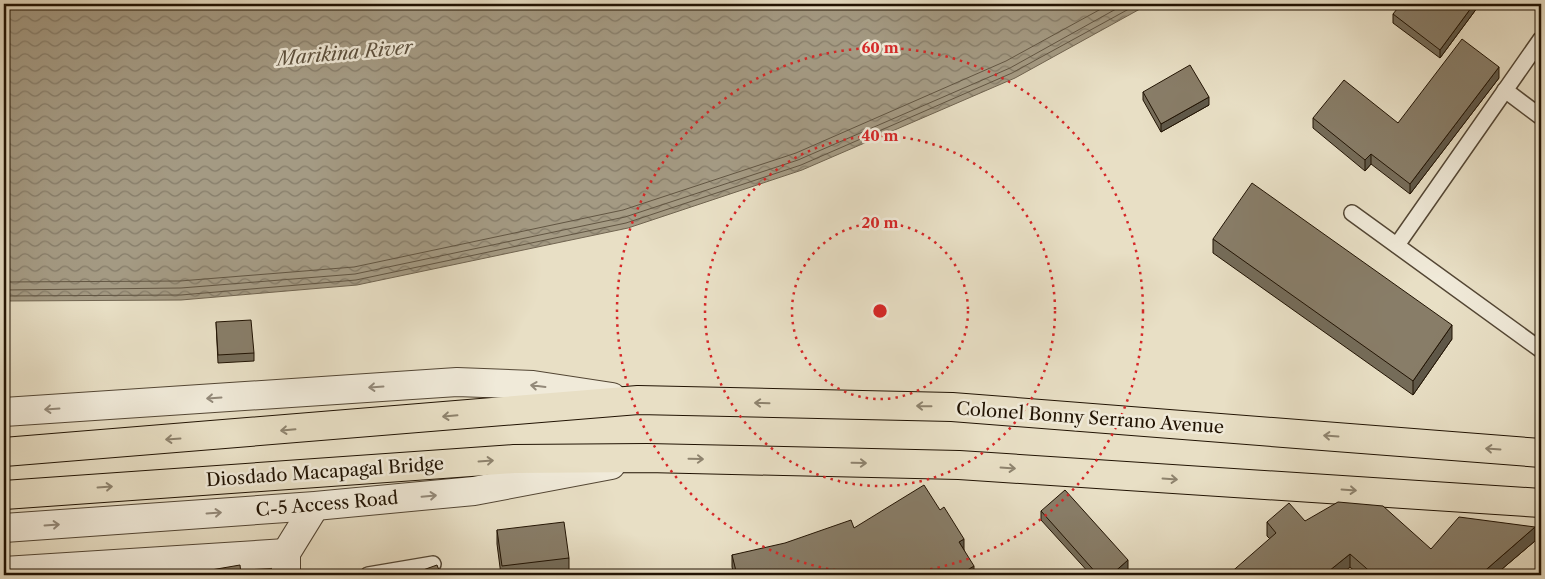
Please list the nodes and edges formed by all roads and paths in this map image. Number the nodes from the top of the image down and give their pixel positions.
1 (1541, 39) edge
2 (1506, 90) junction
3 (1541, 117) edge
4 (1352, 212) dead end
5 (1397, 245) junction
6 (1541, 350) edge
7 (638, 400) junction
8 (4, 412) edge
9 (4, 452) edge
10 (1541, 453) edge
11 (647, 458) junction
12 (4, 495) edge
13 (1541, 503) edge
14 (315, 506) junction
15 (4, 528) edge
16 (286, 564) edge
17 (432, 564) dead end
18 (4, 572) edge
19 (368, 575) edge

1 - 2 lane
2 - 3 lane
2 - 5 lane
4 - 5 lane
5 - 6 lane
7 -> 8 street
7 -> 9 main road
10 -> 7 main road, Colonel Bonny Serrano Avenue
12 -> 11 main road, Diosdado Macapagal Bridge
11 -> 13 main road
14 -> 11 street, C-5 Access Road
15 -> 14 street, C-5 Access Road
14 - 16 street
16 - 18 street
17 - 19 lane

